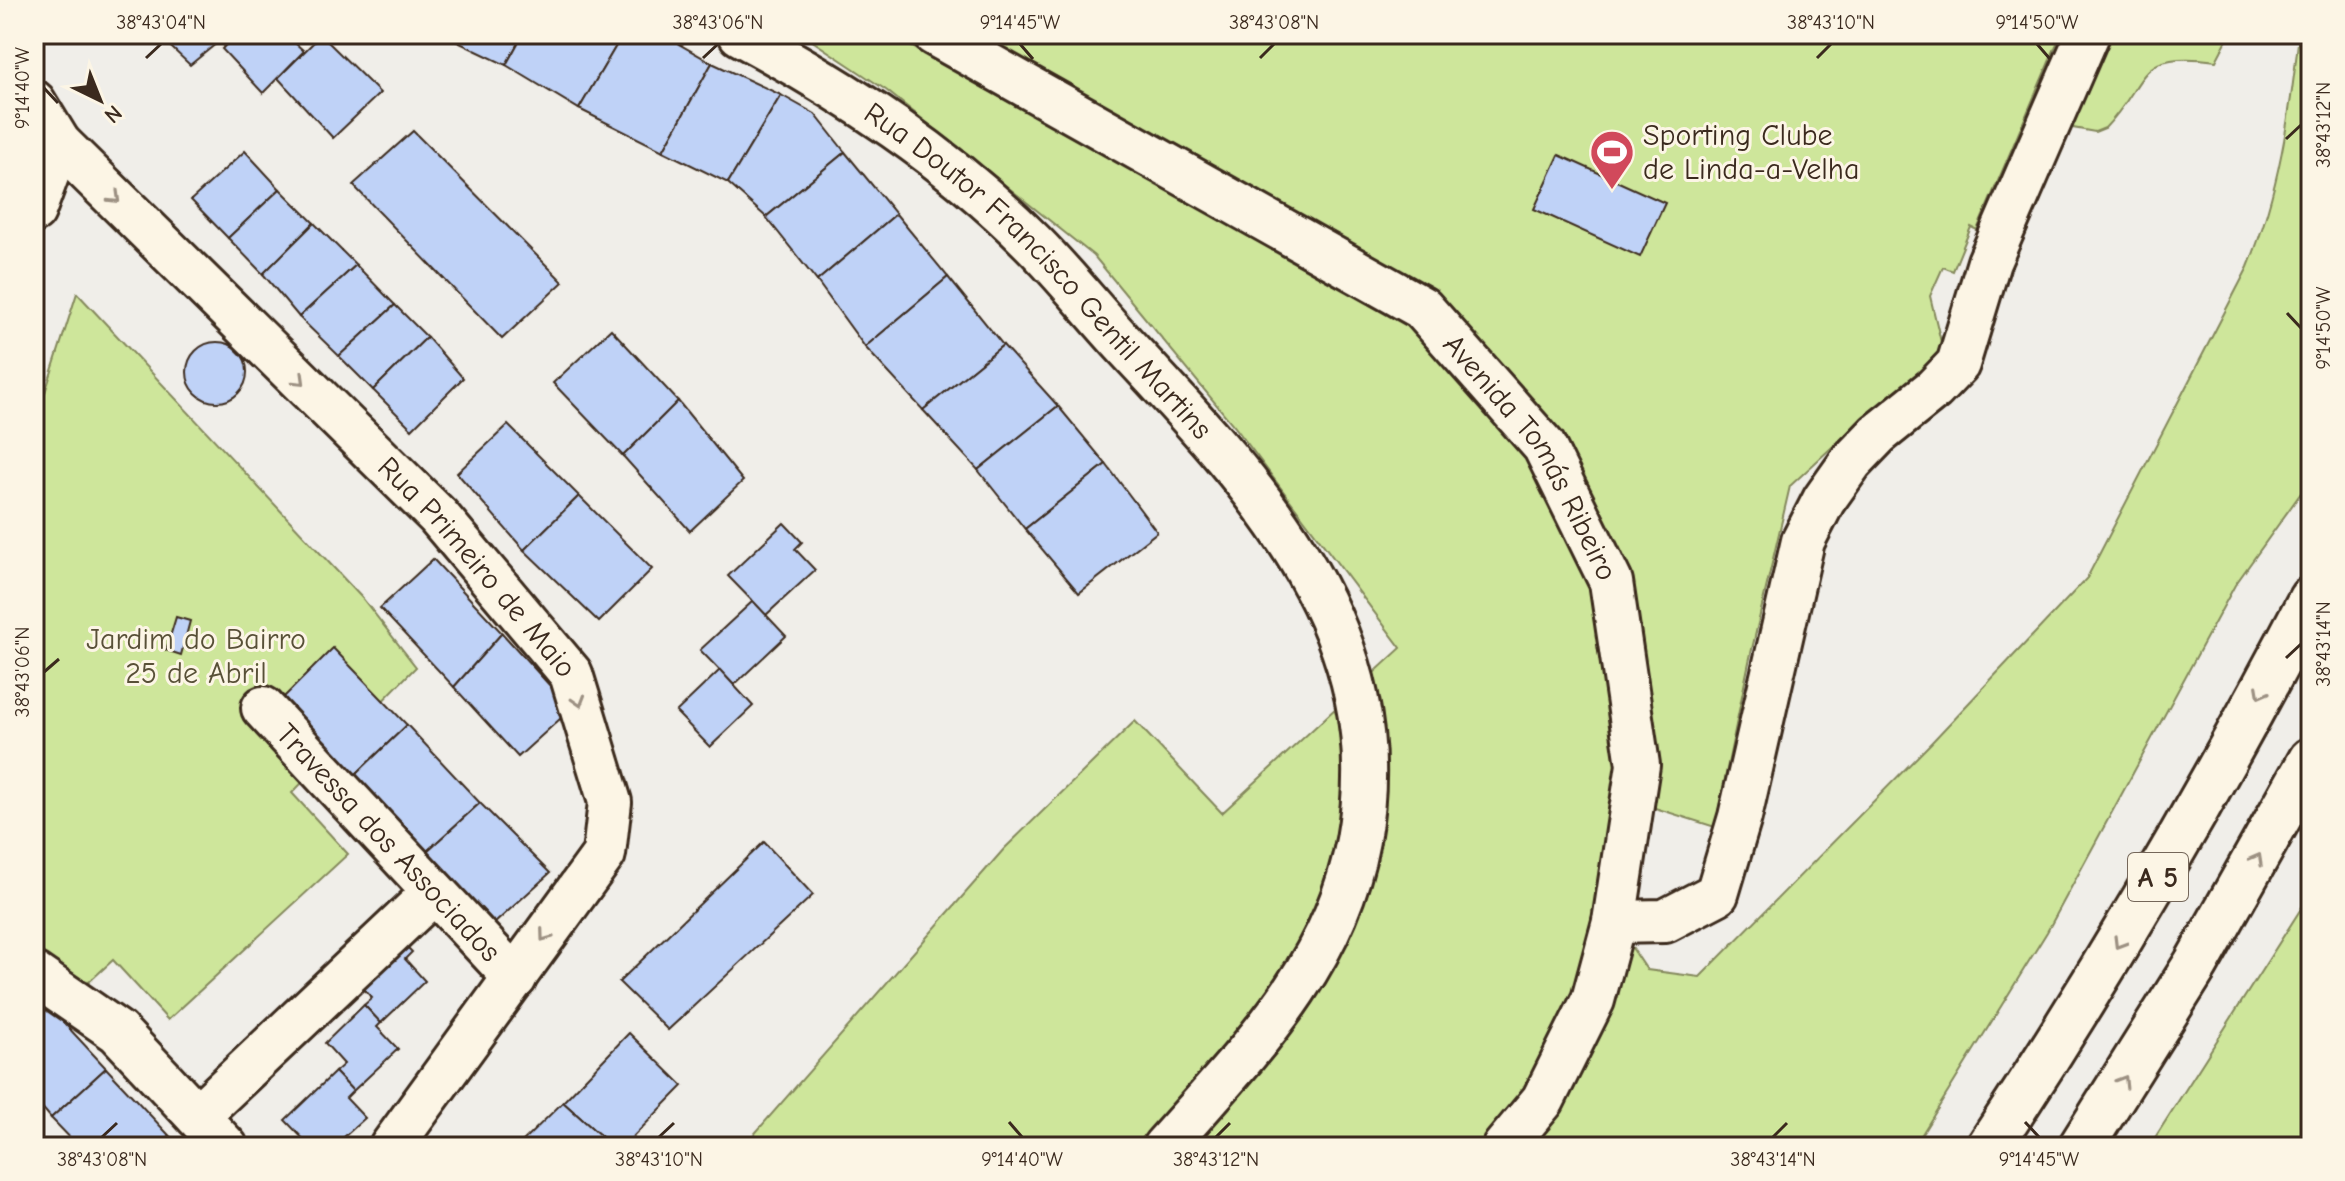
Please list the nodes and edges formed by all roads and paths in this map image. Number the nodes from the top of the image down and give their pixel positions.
1 (740, 34) edge
2 (934, 34) edge
3 (2088, 34) edge
4 (34, 102) edge
5 (59, 143) junction
6 (34, 211) edge
7 (2311, 599) edge
8 (263, 708) dead end
9 (2311, 760) edge
10 (434, 892) junction
11 (1614, 922) junction
12 (34, 974) edge
13 (515, 978) junction
14 (197, 1116) junction
15 (226, 1147) edge
16 (391, 1147) edge
17 (1164, 1147) edge
18 (1504, 1147) edge
19 (1989, 1147) edge
20 (2081, 1147) edge

1 - 17 street, Rua Doutor Francisco Gentil Martins
2 - 11 street, Avenida Tomás Ribeiro
3 - 11 street
4 - 5 street, Rua Primeiro de Maio
5 - 6 street
5 -> 13 street, Rua Primeiro de Maio
7 -> 19 highway, A 5
8 - 10 street, Travessa dos Associados
20 -> 9 highway, A 5
10 - 13 street, Travessa dos Associados
10 - 14 street
11 - 18 street, Avenida Tomás Ribeiro
12 - 14 street
13 - 16 street, Rua Primeiro de Maio
14 - 15 street

